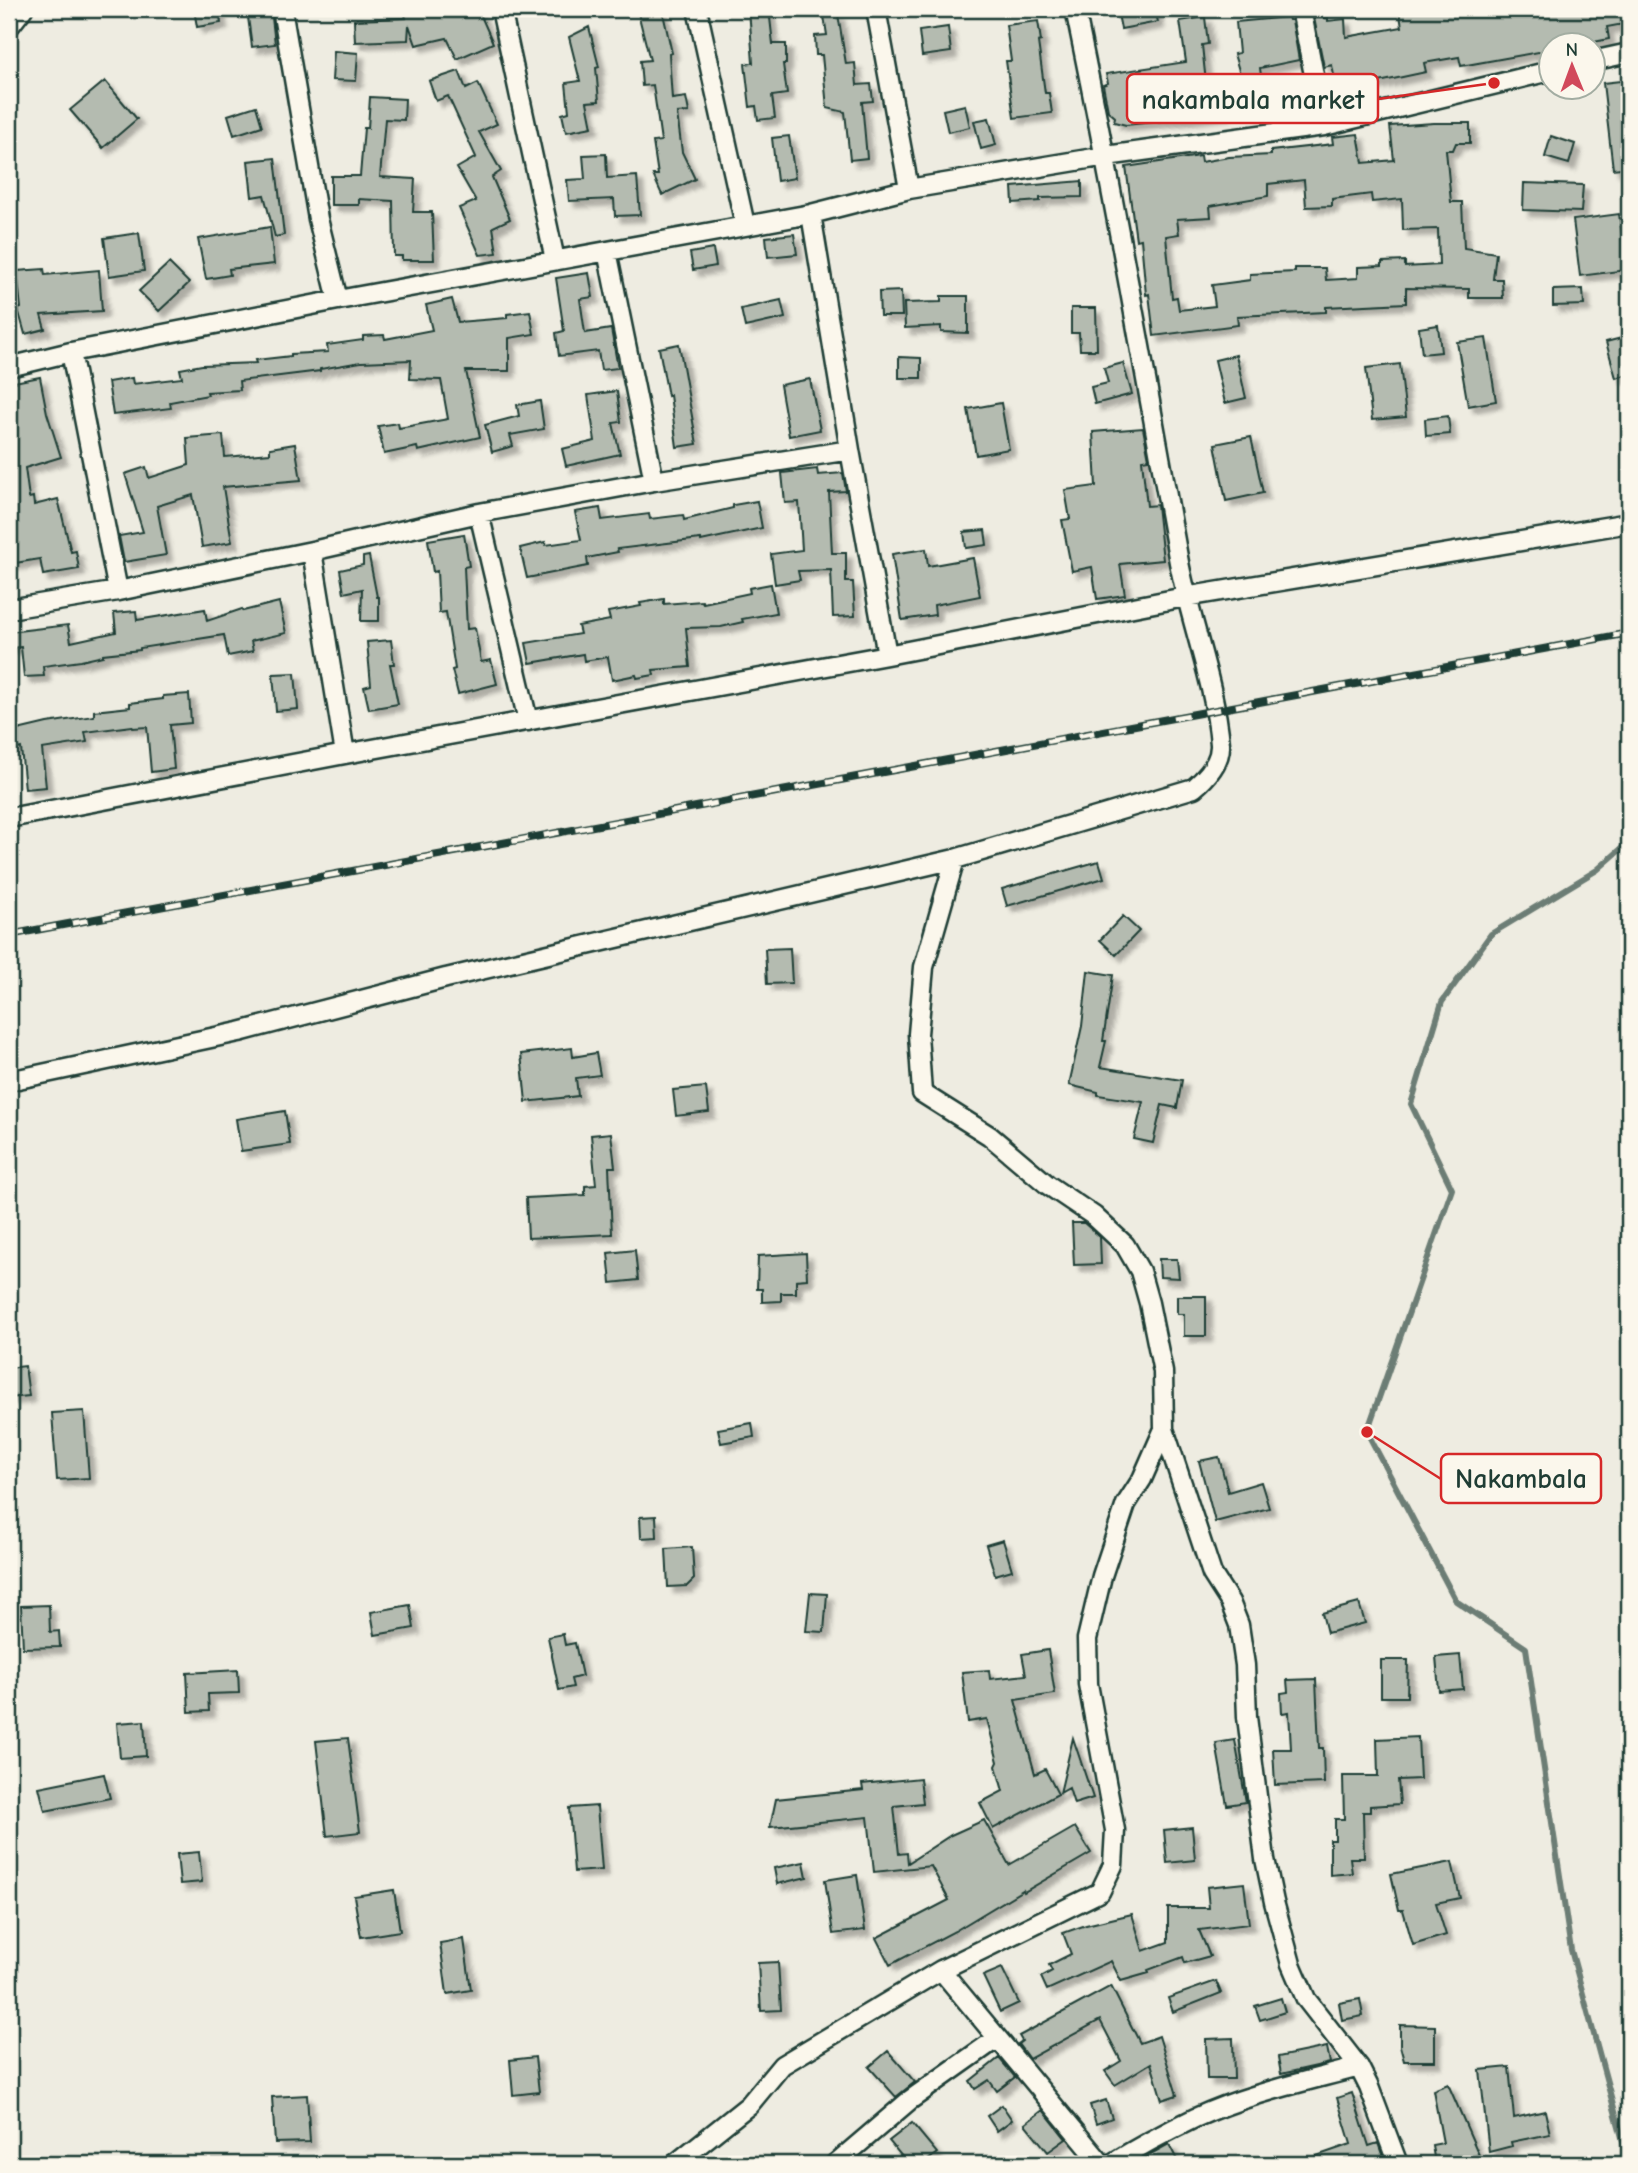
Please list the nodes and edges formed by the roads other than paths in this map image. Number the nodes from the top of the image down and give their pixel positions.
1 (23, 9) edge
2 (282, 9) edge
3 (501, 9) edge
4 (697, 9) edge
5 (876, 9) edge
6 (1076, 9) edge
7 (1301, 9) edge
8 (9, 27) edge
9 (1629, 53) edge
10 (1606, 58) edge
11 (1536, 74) edge
12 (1324, 126) junction
13 (1106, 156) junction
14 (909, 189) junction
15 (811, 214) junction
16 (745, 225) junction
17 (607, 251) junction
18 (555, 260) junction
19 (338, 300) junction
20 (71, 352) junction
21 (9, 368) edge
22 (850, 450) junction
23 (654, 481) junction
24 (479, 513) junction
25 (1629, 523) edge
26 (312, 551) junction
27 (118, 591) junction
28 (1185, 597) junction
29 (9, 609) edge
30 (887, 655) junction
31 (528, 721) junction
32 (345, 754) junction
33 (9, 818) edge
34 (955, 859) junction
35 (9, 1081) edge
36 (1164, 1429) junction
37 (941, 1970) junction
38 (996, 2039) junction
39 (1359, 2067) junction
40 (676, 2164) edge
41 (835, 2164) edge
42 (1102, 2164) edge
43 (1111, 2164) edge
44 (1398, 2164) edge

1 - 8 street
2 - 19 street
3 - 18 street
4 - 16 street
5 - 14 street
6 - 13 street
7 - 12 street
9 - 10 street
11 - 12 street
12 - 13 street
13 - 14 street
13 - 28 street
14 - 15 street
15 - 16 street
15 - 22 street
16 - 17 street
17 - 18 street
17 - 23 street
18 - 19 street
19 - 20 street
20 - 21 street
20 - 27 street
22 - 23 street
22 - 30 street
23 - 24 street
24 - 26 street
24 - 31 street
25 - 28 street
26 - 27 street
26 - 32 street
27 - 29 street
28 - 30 street
28 - 34 street
30 - 31 street
31 - 32 street
32 - 33 street
34 - 35 street
34 - 36 street
36 - 37 street
36 - 39 street
37 - 38 street
37 - 40 street
38 - 41 street
38 - 42 street
39 - 43 street
39 - 44 street

